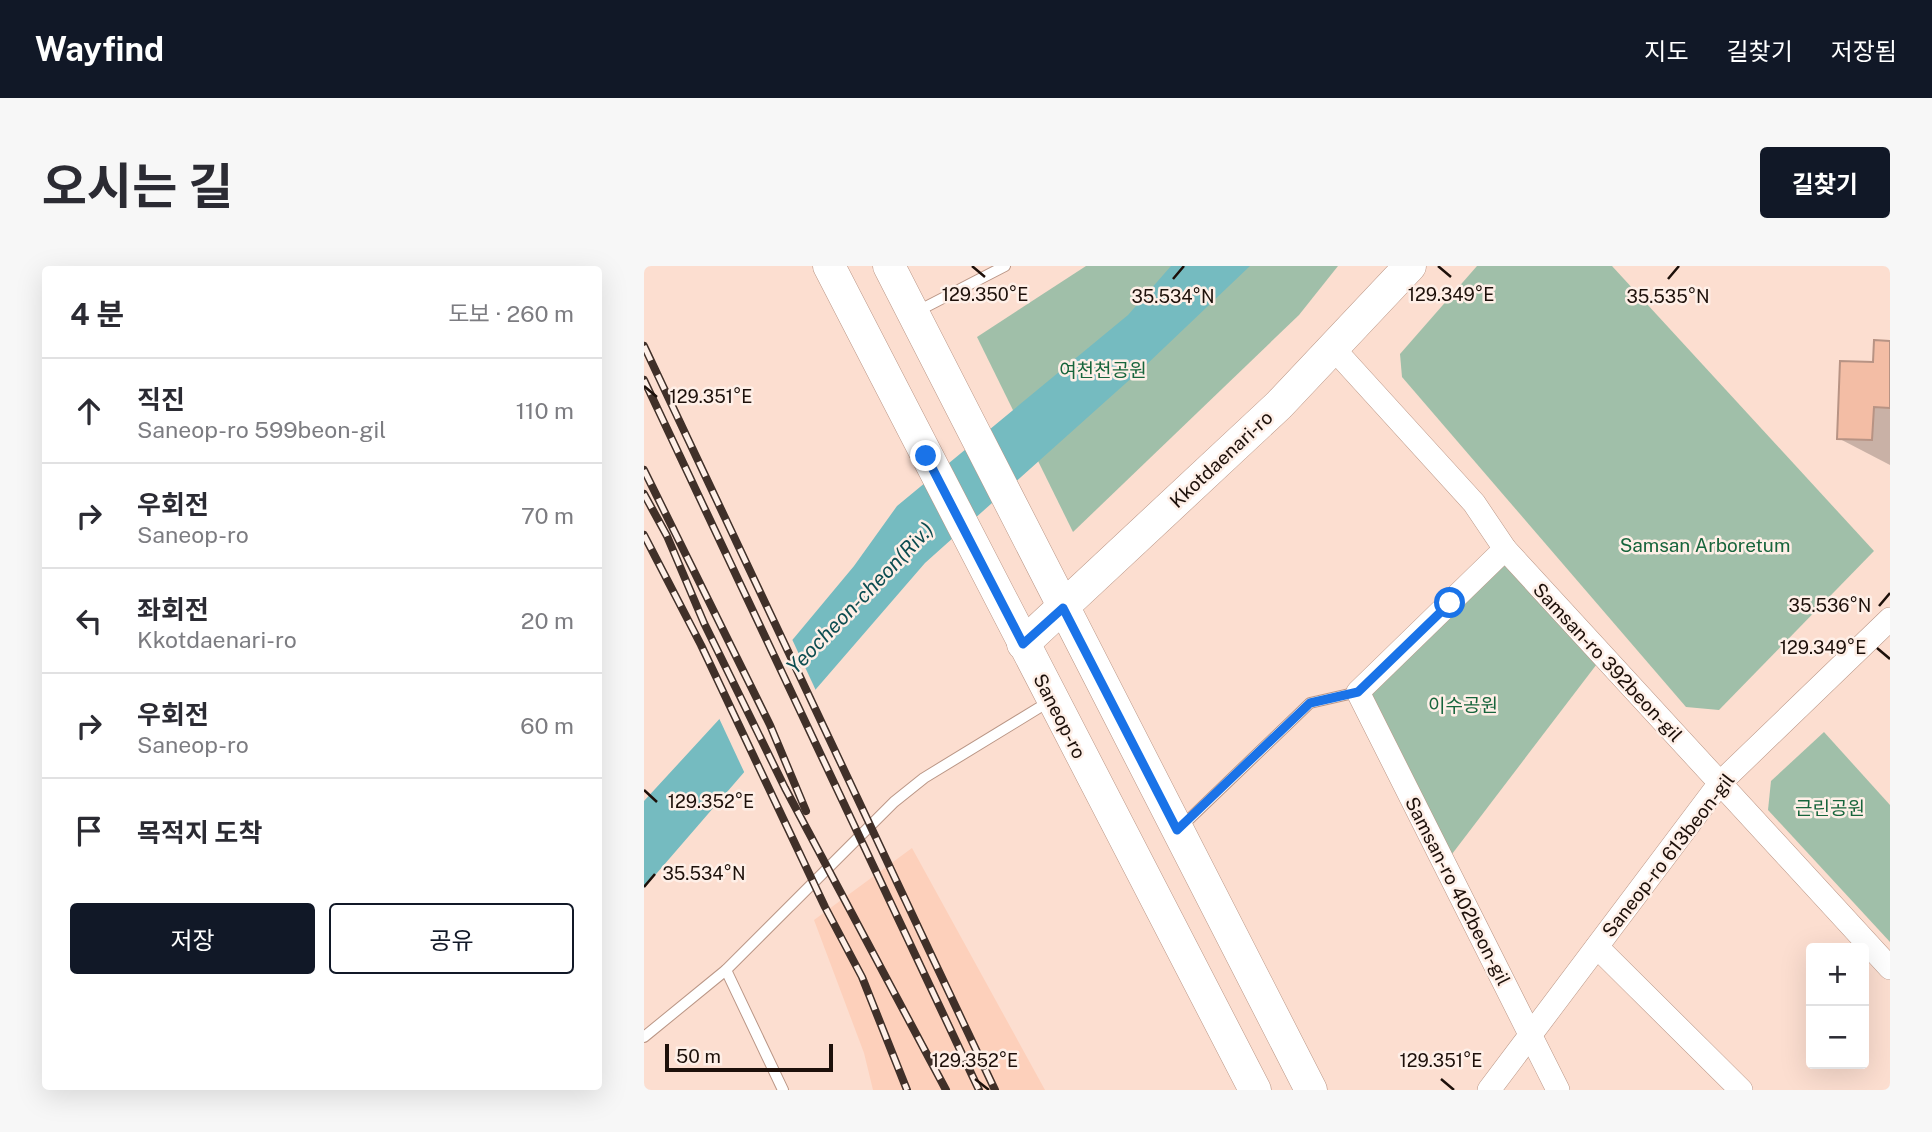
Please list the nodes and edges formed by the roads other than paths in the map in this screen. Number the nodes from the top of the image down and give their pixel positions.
1 (829, 266) edge
2 (889, 266) edge
3 (1005, 266) edge
4 (1410, 266) edge
5 (913, 313) junction
6 (1334, 349) junction
7 (1505, 549) junction
8 (1063, 608) junction
9 (1890, 619) edge
10 (1023, 644) junction
11 (1358, 692) junction
12 (1052, 700) junction
13 (1720, 783) junction
14 (1177, 830) junction
15 (1597, 947) junction
16 (1890, 968) edge
17 (726, 970) junction
18 (1530, 1036) junction
19 (644, 1037) edge
20 (783, 1090) edge
21 (1255, 1090) edge
22 (1311, 1090) edge
23 (1489, 1090) edge
24 (1558, 1090) edge
25 (1741, 1090) edge

1 - 10 main road, Saneop-ro
2 - 5 main road
3 - 5 lane
4 - 6 main road, Kkotdaenari-ro
5 - 8 main road
6 - 7 street, Samsan-ro 392beon-gil
6 - 8 main road, Kkotdaenari-ro
7 - 11 street
7 - 13 street, Samsan-ro 392beon-gil
8 - 10 main road, Kkotdaenari-ro
8 - 14 main road
9 - 13 street, Saneop-ro 613beon-gil
10 - 12 main road, Saneop-ro
11 - 14 lane
11 - 18 street, Samsan-ro 402beon-gil
12 - 17 lane
12 - 21 main road, Saneop-ro
13 - 15 street, Saneop-ro 613beon-gil
13 - 16 street, Samsan-ro 392beon-gil
14 - 22 main road
15 - 18 street, Saneop-ro 613beon-gil
15 - 25 street, Saneop-ro 613beon-gil
17 - 19 lane
17 - 20 lane
18 - 23 street, Saneop-ro 613beon-gil
18 - 24 street, Samsan-ro 402beon-gil

